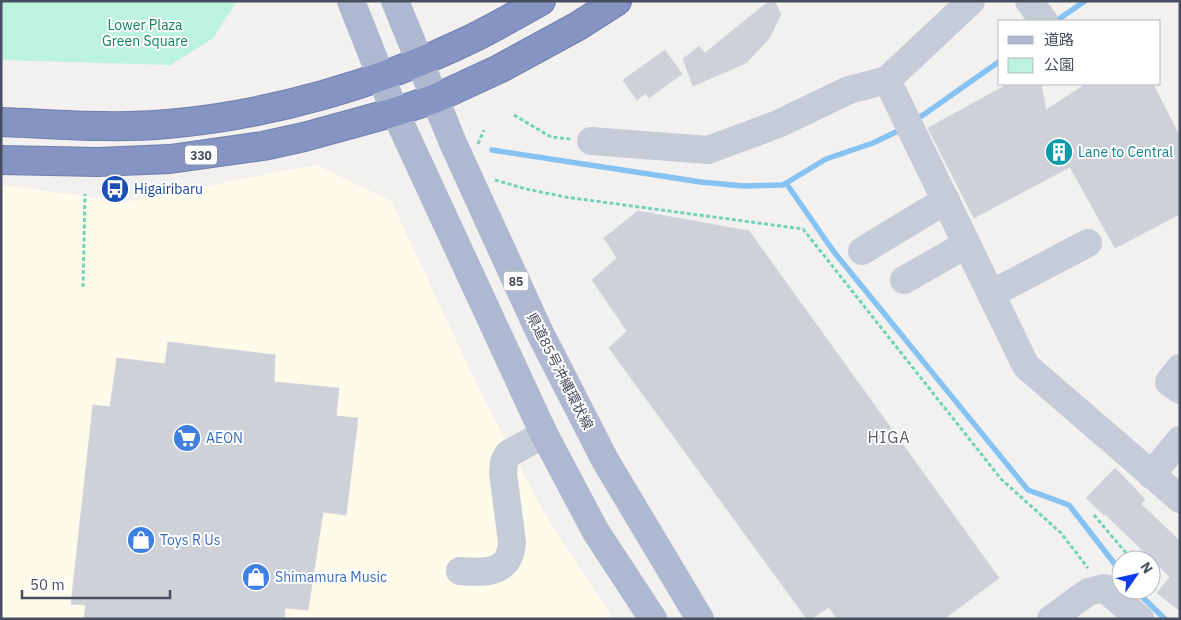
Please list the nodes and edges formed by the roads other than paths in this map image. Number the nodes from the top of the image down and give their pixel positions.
1 (352, 1) edge
2 (395, 1) edge
3 (541, 1) edge
4 (617, 1) edge
5 (971, 1) edge
6 (418, 61) junction
7 (380, 77) junction
8 (887, 80) junction
9 (434, 99) junction
10 (395, 112) junction
11 (1, 122) edge
12 (590, 141) dead end
13 (1, 160) edge
14 (946, 200) junction
15 (1088, 243) dead end
16 (967, 244) junction
17 (862, 251) dead end
18 (904, 280) dead end
19 (991, 294) junction
20 (1180, 368) edge
21 (1180, 390) edge
22 (544, 434) junction
23 (1180, 440) edge
24 (1151, 475) junction
25 (1180, 498) edge
26 (460, 570) dead end
27 (653, 619) edge
28 (700, 619) edge
29 (1051, 619) edge
30 (1140, 619) edge

1 - 7 main road
2 - 6 main road, 県道85号沖縄環状線 / 85
3 - 6 highway
4 - 9 highway, 330
5 - 8 street
6 - 7 highway
6 - 9 main road, 県道85号沖縄環状線 / 85
7 - 10 main road
7 - 11 highway
8 - 12 street
8 - 14 street
9 - 10 highway, 330
9 - 28 main road, 県道85号沖縄環状線 / 85
10 - 13 highway, 330
10 - 22 main road
14 - 16 street
14 - 17 street
15 - 19 street
16 - 18 street
16 - 19 street
19 - 24 street
20 - 21 street
22 - 26 street
22 - 27 main road
23 - 24 street
24 - 25 street
29 - 30 street

